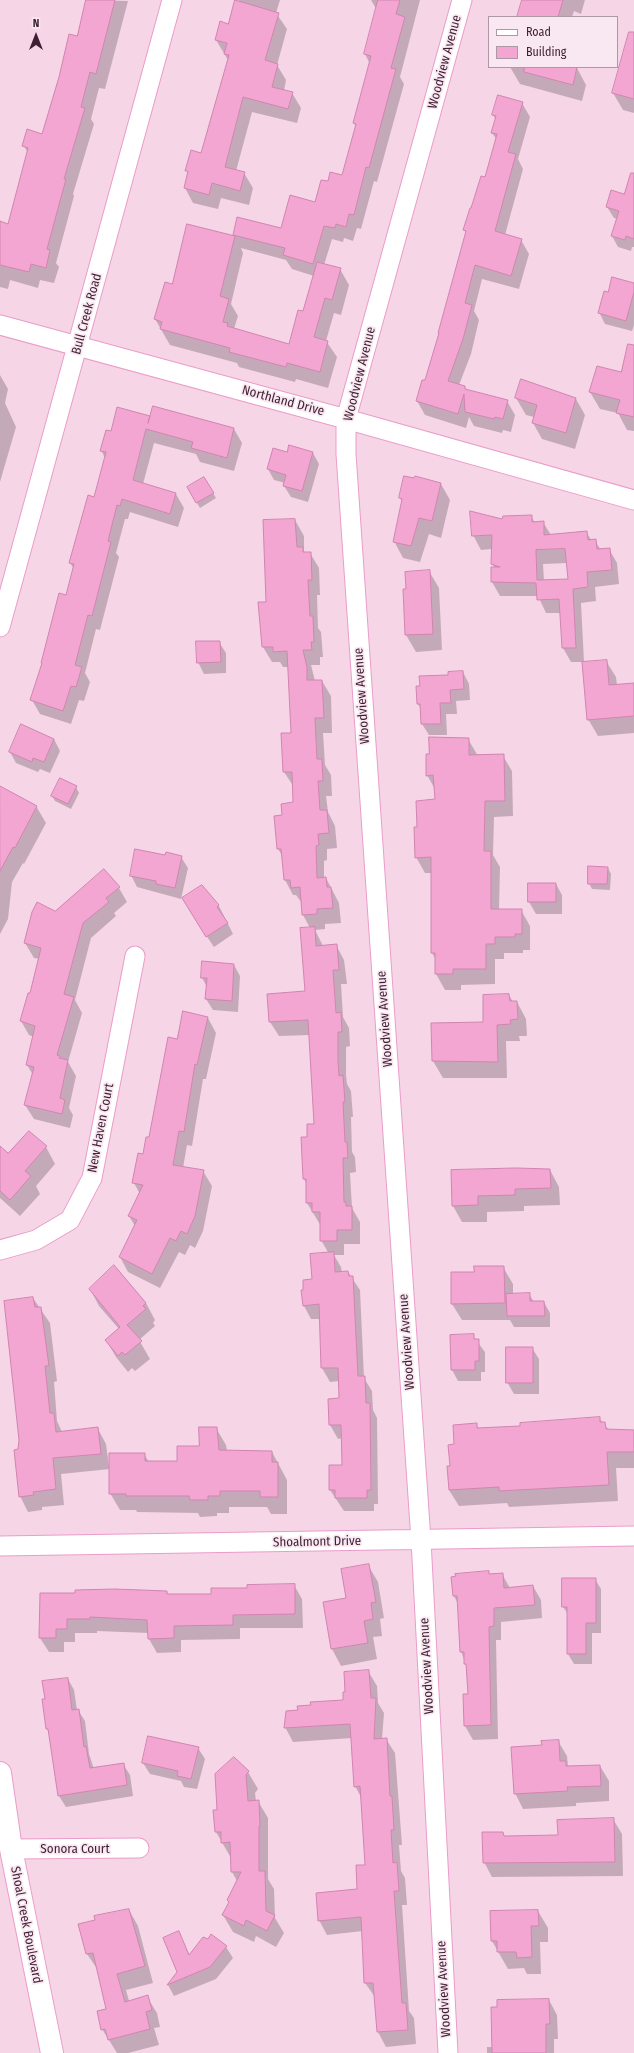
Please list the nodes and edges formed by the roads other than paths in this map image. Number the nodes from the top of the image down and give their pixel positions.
1 (172, 0) edge
2 (462, 0) edge
3 (0, 325) edge
4 (78, 345) junction
5 (346, 419) junction
6 (634, 500) edge
7 (0, 627) edge
8 (135, 956) dead end
9 (0, 1250) edge
10 (634, 1536) edge
11 (420, 1540) junction
12 (0, 1546) edge
13 (0, 1773) edge
14 (138, 1848) dead end
15 (11, 1849) junction
16 (52, 2053) edge
17 (448, 2053) edge

1 - 4 street, Bull Creek Road
2 - 5 street, Woodview Avenue
3 - 4 street, Northland Drive
4 - 5 street, Northland Drive
4 - 7 street, Bull Creek Road
5 - 6 street, Northland Drive
5 - 11 street, Woodview Avenue
8 - 9 street, New Haven Court
10 - 11 street, Shoalmont Drive
11 - 12 street, Shoalmont Drive
11 - 17 street, Woodview Avenue
13 - 15 street, Shoal Creek Boulevard
14 - 15 street, Sonora Court
15 - 16 street, Shoal Creek Boulevard

